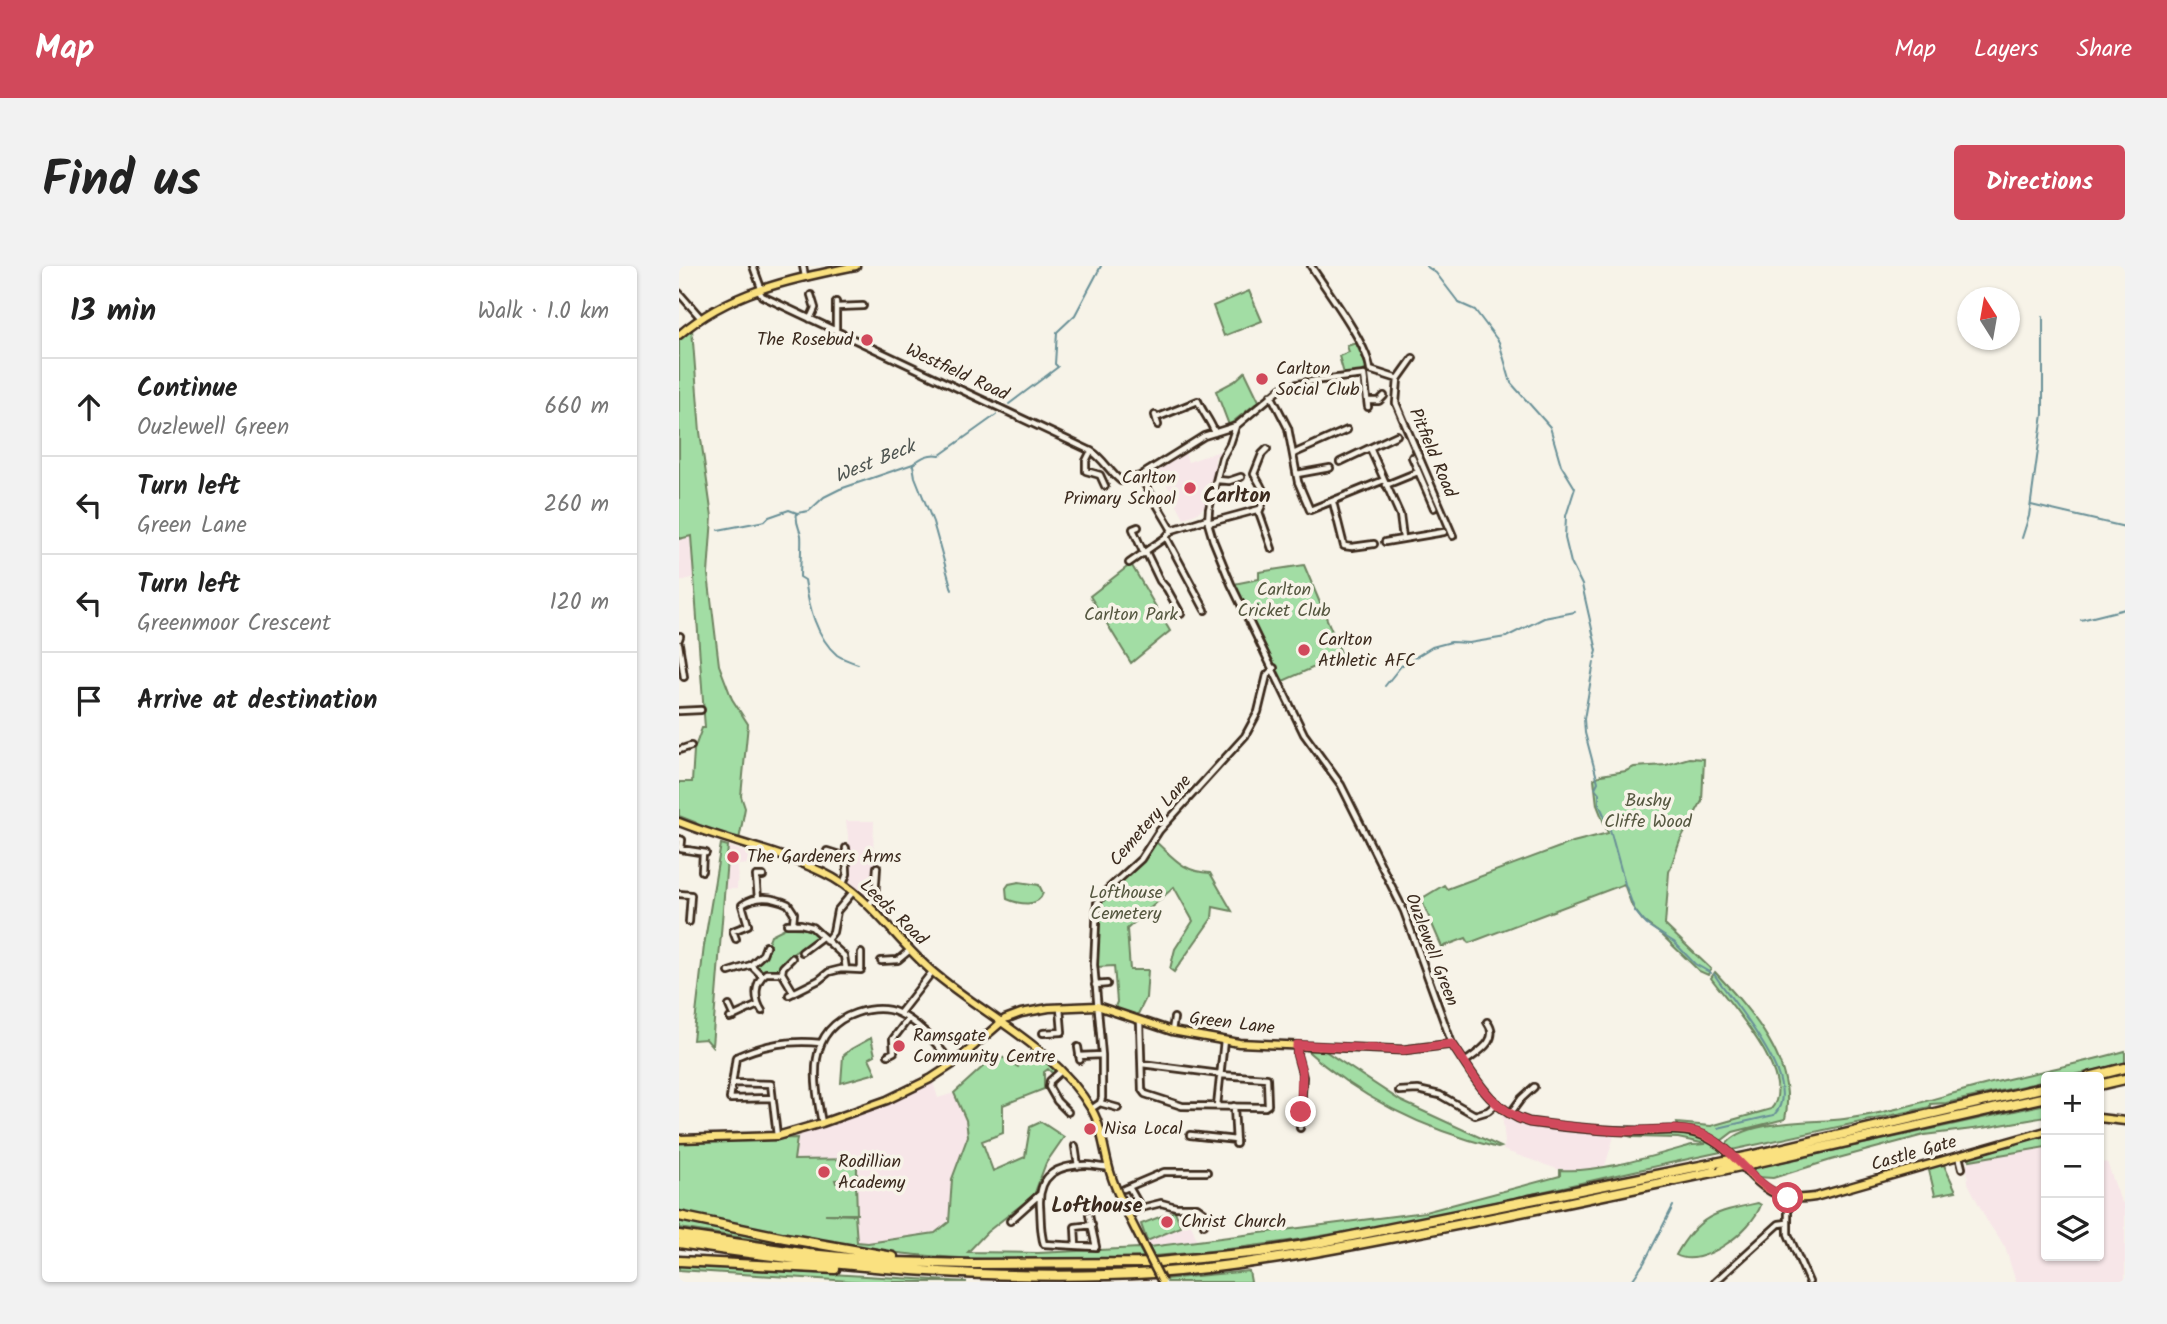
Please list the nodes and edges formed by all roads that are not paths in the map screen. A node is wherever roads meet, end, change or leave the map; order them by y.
1 (753, 266) edge
2 (803, 266) edge
3 (856, 266) edge
4 (1311, 266) edge
5 (805, 276) junction
6 (759, 289) junction
7 (679, 293) edge
8 (811, 295) dead end
9 (863, 306) dead end
10 (700, 317) junction
11 (810, 319) junction
12 (836, 332) junction
13 (679, 335) edge
14 (1413, 358) dead end
15 (1370, 370) junction
16 (1364, 375) junction
17 (1398, 379) junction
18 (1271, 395) junction
19 (1384, 396) dead end
20 (1159, 425) dead end
21 (1235, 426) junction
22 (1347, 430) dead end
23 (1215, 433) junction
24 (1397, 435) dead end
25 (1370, 448) junction
26 (1267, 449) dead end
27 (1091, 451) junction
28 (1293, 454) junction
29 (1412, 457) dead end
30 (1340, 462) dead end
31 (1331, 468) dead end
32 (1418, 472) junction
33 (1297, 474) junction
34 (1140, 476) junction
35 (1241, 477) dead end
36 (1217, 480) junction
37 (1385, 482) junction
38 (1105, 486) dead end
39 (1333, 502) junction
40 (1434, 508) dead end
41 (1260, 509) junction
42 (1207, 521) junction
43 (1138, 527) dead end
44 (1172, 530) junction
45 (1444, 532) dead end
46 (1453, 536) dead end
47 (1166, 537) junction
48 (1403, 538) junction
49 (1385, 542) dead end
50 (1374, 544) dead end
51 (1272, 549) dead end
52 (1145, 553) junction
53 (1129, 563) dead end
54 (1177, 607) junction
55 (1171, 610) dead end
56 (1196, 612) dead end
57 (1181, 614) dead end
58 (679, 640) edge
59 (1274, 668) junction
60 (684, 677) edge
61 (701, 710) dead end
62 (679, 711) edge
63 (691, 746) dead end
64 (679, 750) edge
65 (679, 822) edge
66 (679, 839) edge
67 (846, 848) dead end
68 (827, 851) dead end
69 (846, 857) junction
70 (877, 867) dead end
71 (702, 871) dead end
72 (763, 876) dead end
73 (843, 884) junction
74 (853, 892) junction
75 (679, 894) edge
76 (758, 898) junction
77 (869, 905) junction
78 (689, 922) dead end
79 (736, 939) dead end
80 (824, 939) junction
81 (766, 946) dead end
82 (911, 950) junction
83 (802, 952) dead end
84 (861, 953) dead end
85 (792, 958) dead end
86 (881, 961) dead end
87 (751, 965) junction
88 (846, 969) junction
89 (729, 972) dead end
90 (932, 972) junction
91 (782, 973) junction
92 (762, 976) junction
93 (1107, 984) dead end
94 (1095, 985) junction
95 (729, 1006) dead end
96 (1097, 1006) junction
97 (1060, 1008) junction
98 (900, 1013) junction
99 (908, 1018) junction
100 (1174, 1018) dead end
101 (1000, 1022) junction
102 (1140, 1022) junction
103 (1486, 1022) dead end
104 (1172, 1031) junction
105 (1043, 1033) dead end
106 (1224, 1041) junction
107 (821, 1043) junction
108 (1452, 1044) junction
109 (1299, 1045) junction
110 (1078, 1047) dead end
111 (888, 1055) dead end
112 (1102, 1055) junction
113 (1465, 1062) junction
114 (953, 1064) junction
115 (1142, 1064) junction
116 (2125, 1069) edge
117 (1061, 1071) junction
118 (2104, 1074) edge
119 (1220, 1075) junction
120 (2125, 1079) edge
121 (732, 1083) junction
122 (2104, 1084) edge
123 (1534, 1087) dead end
124 (2041, 1088) edge
125 (1399, 1091) dead end
126 (771, 1098) junction
127 (2041, 1098) edge
128 (1100, 1103) junction
129 (1495, 1105) junction
130 (1217, 1106) junction
131 (1234, 1106) junction
132 (1118, 1108) dead end
133 (1091, 1109) junction
134 (1068, 1112) dead end
135 (1510, 1115) junction
136 (2104, 1119) edge
137 (2125, 1121) edge
138 (822, 1124) junction
139 (1300, 1128) dead end
140 (2041, 1132) edge
141 (1192, 1134) dead end
142 (777, 1136) junction
143 (679, 1139) edge
144 (1075, 1146) dead end
145 (1959, 1156) junction
146 (1752, 1159) junction
147 (1078, 1166) junction
148 (1108, 1167) junction
149 (1719, 1167) junction
150 (1962, 1168) dead end
151 (1203, 1173) dead end
152 (1039, 1195) junction
153 (1788, 1198) junction
154 (1141, 1208) junction
155 (1128, 1214) junction
156 (1089, 1215) dead end
157 (679, 1216) edge
158 (1010, 1221) dead end
159 (1787, 1223) junction
160 (1092, 1225) junction
161 (1203, 1225) dead end
162 (679, 1235) edge
163 (679, 1243) edge
164 (1076, 1246) junction
165 (681, 1261) edge
166 (909, 1262) junction
167 (869, 1269) junction
168 (1162, 1282) edge
169 (1715, 1282) edge
170 (1809, 1282) edge

1 - 6 street
2 - 5 street
3 - 5 main road
4 - 15 street
5 - 6 main road
6 - 10 main road
6 - 11 street, Westfield Road
7 - 10 street
8 - 11 street
9 - 12 street
10 - 13 main road
11 - 12 street, Westfield Road
12 - 27 street, Westfield Road
14 - 17 street
15 - 16 street
15 - 17 street
16 - 18 street
16 - 19 street
17 - 46 street, Pitfield Road
18 - 21 street
18 - 28 street
20 - 23 street
21 - 23 street
21 - 36 street
22 - 28 street
23 - 34 street
24 - 25 street
25 - 30 street
25 - 37 street
26 - 41 street
27 - 34 street, Westfield Road
27 - 38 street
28 - 33 street
29 - 32 street
31 - 33 street
32 - 37 street
32 - 40 street
33 - 39 street
34 - 44 street
35 - 36 street
36 - 42 street
37 - 39 street
37 - 48 street
39 - 50 street
41 - 42 street
41 - 51 street
42 - 44 street
42 - 59 street, Ouzlewell Green
43 - 52 street
44 - 47 street
45 - 48 street
47 - 52 street
47 - 56 street
48 - 49 street
52 - 53 street
52 - 54 street
54 - 55 street
54 - 57 street
58 - 60 street
59 - 94 street, Cemetery Lane
59 - 108 street, Ouzlewell Green
61 - 62 street
63 - 64 street
65 - 73 main road, Leeds Road
66 - 71 street
67 - 69 street
68 - 69 street
69 - 73 street
70 - 77 street
72 - 76 street
73 - 74 main road, Leeds Road
74 - 77 main road, Leeds Road
74 - 80 street
75 - 78 street
76 - 79 street
76 - 80 street
77 - 82 main road, Leeds Road
80 - 83 street
80 - 88 street
81 - 87 street
82 - 86 street
82 - 90 main road, Leeds Road
84 - 88 street
85 - 91 street
87 - 89 street
87 - 92 street
88 - 91 street
90 - 98 street
90 - 101 main road, Leeds Road
91 - 92 street
92 - 95 street
93 - 94 street
94 - 96 street, Cemetery Lane
96 - 97 main road
96 - 102 main road, Green Lane
96 - 112 street, Cemetery Lane
97 - 101 main road
97 - 105 street
98 - 99 street
98 - 107 street
99 - 111 street
99 - 114 street
100 - 104 street
101 - 114 main road
101 - 117 main road, Leeds Road
102 - 104 main road, Green Lane
102 - 115 street
103 - 113 street
104 - 106 main road, Green Lane
106 - 109 main road, Green Lane
106 - 119 street
107 - 121 street
107 - 138 street
108 - 109 main road, Green Lane
108 - 113 main road, Ouzlewell Green
109 - 139 street
110 - 112 street
112 - 128 street, Cemetery Lane
113 - 129 main road, Ouzlewell Green
114 - 138 main road
115 - 119 street
115 - 130 street
116 - 118 highway
117 - 133 main road, Leeds Road
117 - 134 street
119 - 130 street
119 - 131 street
120 - 122 highway
121 - 126 street
121 - 126 street
123 - 135 street
124 - 146 highway
125 - 129 street
126 - 142 street
127 - 146 highway
128 - 132 street
128 - 133 street
129 - 135 main road, Ouzlewell Green
130 - 131 street
131 - 141 street
133 - 148 main road, Leeds Road
135 - 153 main road, Ouzlewell Green
136 - 137 main road
138 - 142 main road
140 - 145 main road, Castle Gate
142 - 143 main road
144 - 147 street
145 - 150 street
145 - 153 main road, Castle Gate
146 - 149 highway, bridge
147 - 148 street
147 - 152 street
148 - 155 main road, Leeds Road
149 - 166 highway
149 - 167 highway
151 - 154 street
152 - 158 street
152 - 164 street
153 - 159 street
154 - 155 street
154 - 161 street
155 - 168 main road, Leeds Road, bridge
156 - 160 street
157 - 166 highway
159 - 169 street
159 - 170 street
160 - 164 street
160 - 164 street
162 - 166 highway
163 - 167 highway
165 - 167 highway

